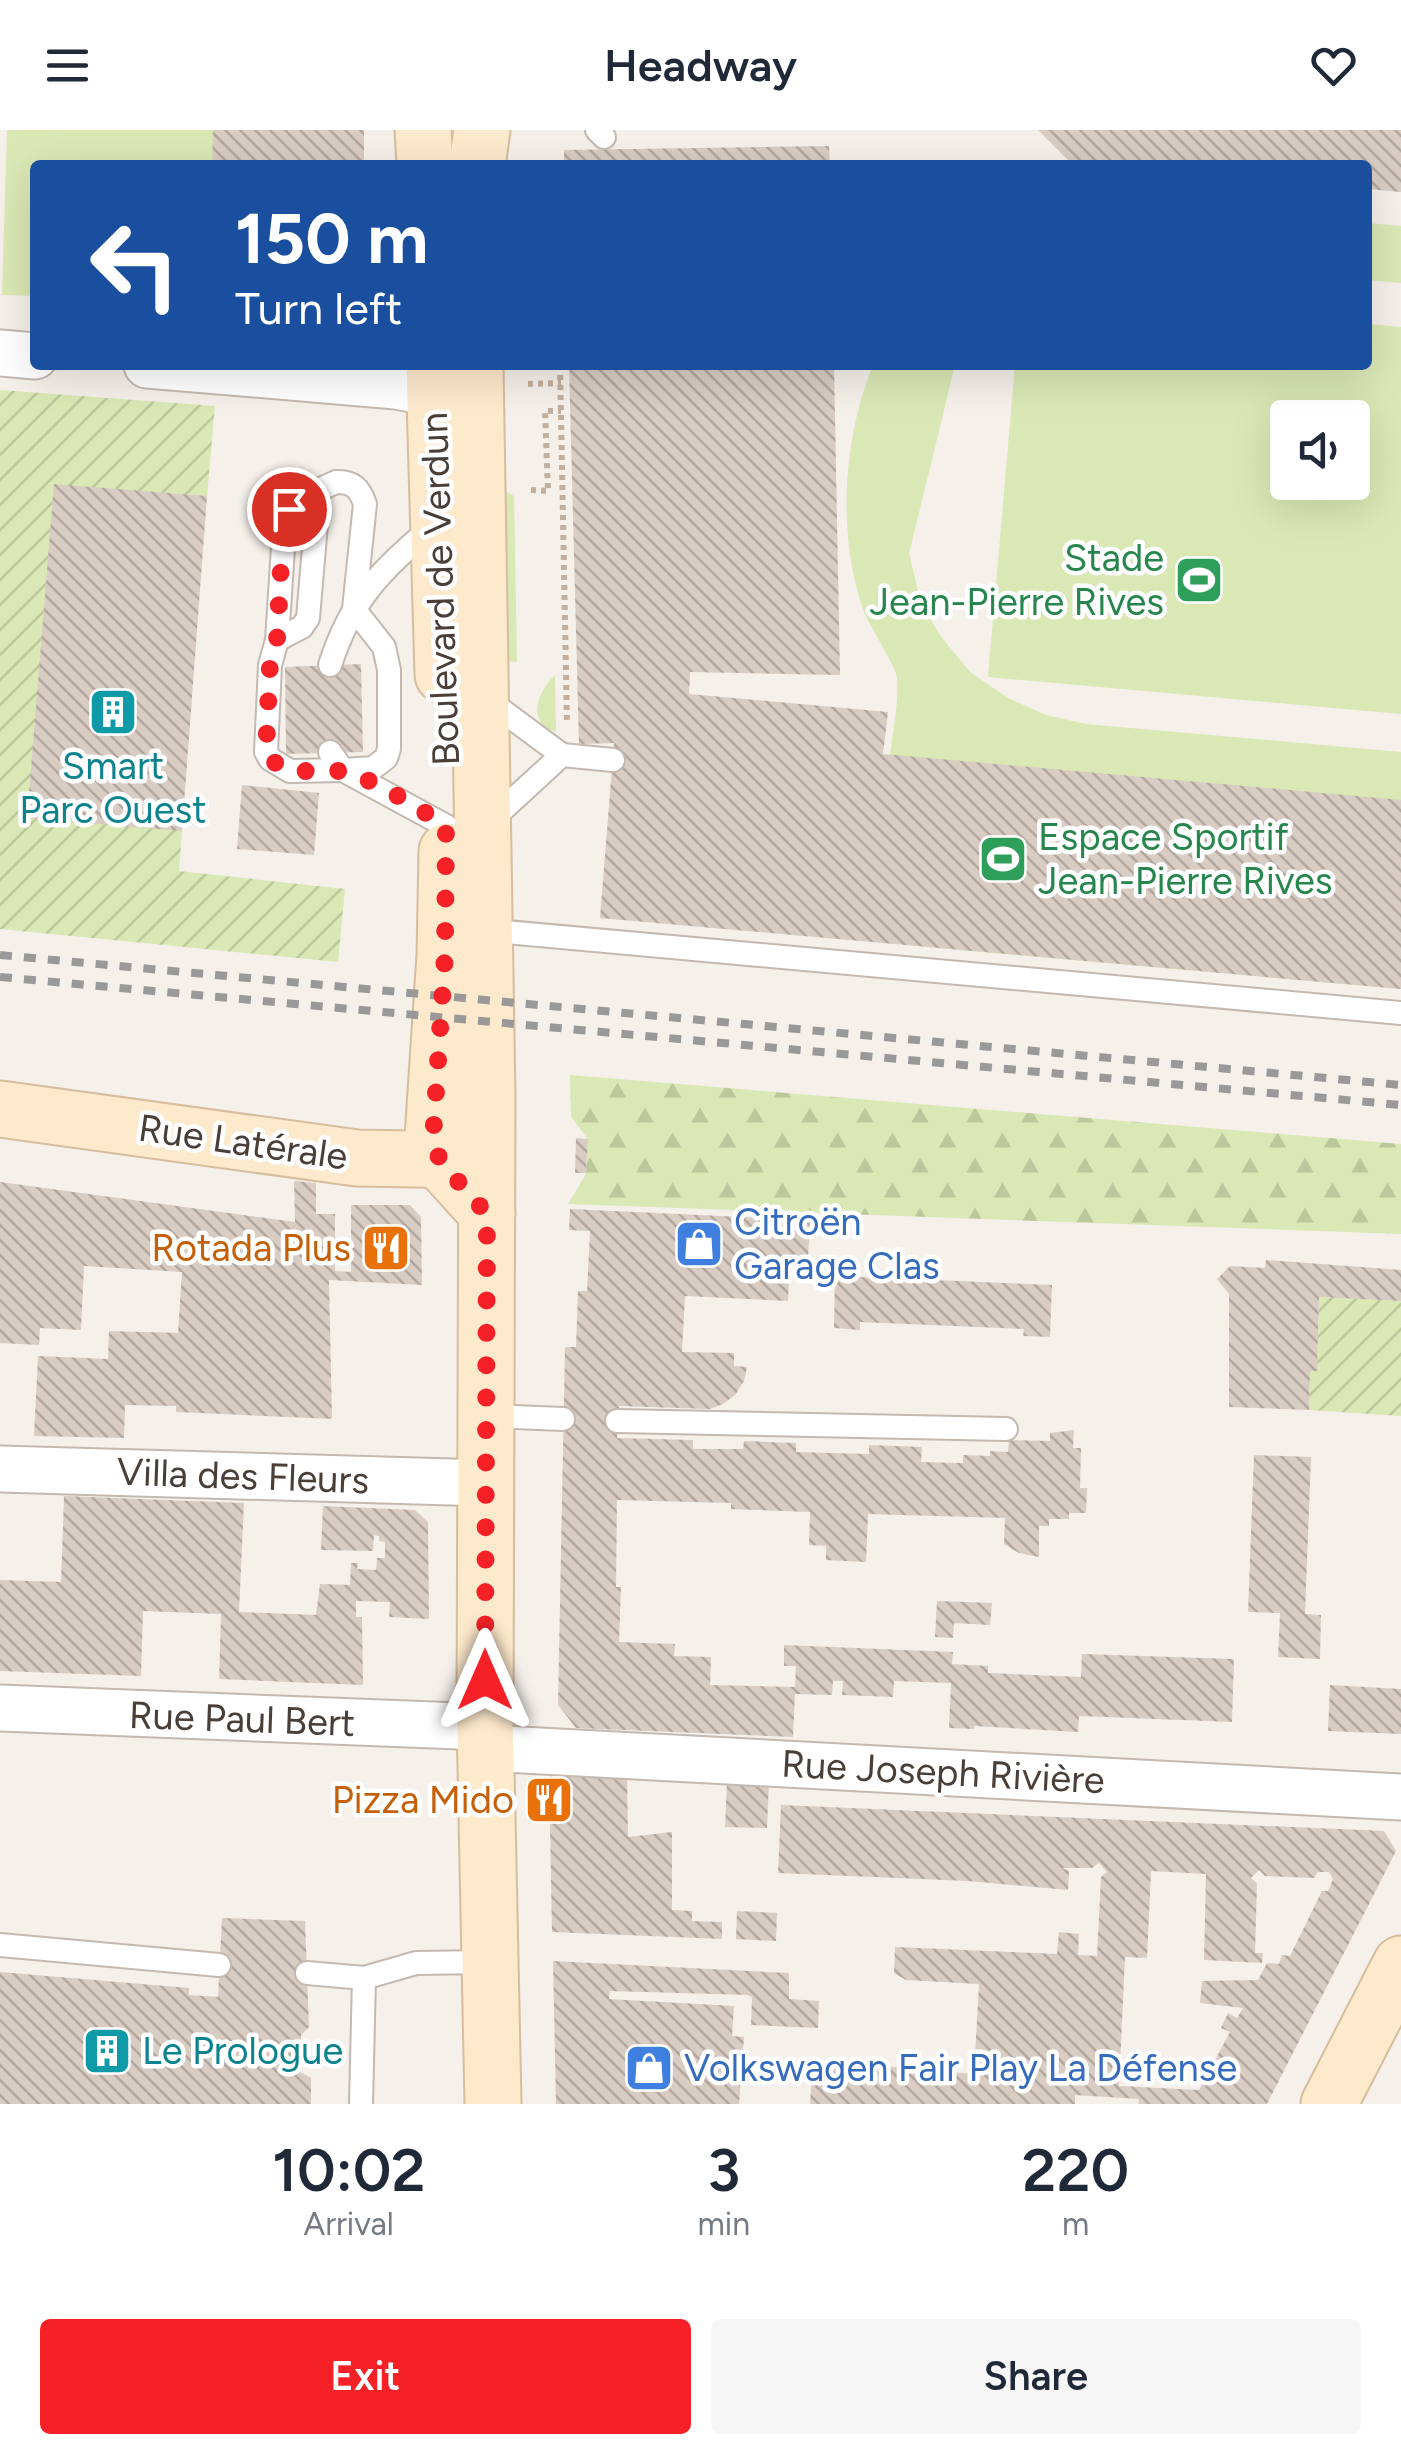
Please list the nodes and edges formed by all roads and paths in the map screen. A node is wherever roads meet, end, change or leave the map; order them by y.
1 (423, 130) edge
2 (482, 130) edge
3 (426, 160) edge
4 (478, 160) edge
5 (0, 353) edge
6 (30, 356) edge
7 (206, 370) edge
8 (560, 370) edge
9 (561, 383) junction
10 (454, 384) edge
11 (528, 384) dead end
12 (562, 411) junction
13 (319, 490) junction
14 (532, 490) dead end
15 (440, 520) junction
16 (354, 609) junction
17 (277, 640) junction
18 (330, 665) dead end
19 (482, 696) junction
20 (562, 755) junction
21 (613, 760) dead end
22 (337, 761) junction
23 (465, 826) junction
24 (484, 930) junction
25 (1401, 1013) edge
26 (0, 1109) edge
27 (464, 1160) junction
28 (486, 1416) junction
29 (563, 1420) dead end
30 (618, 1421) dead end
31 (1006, 1429) dead end
32 (0, 1469) edge
33 (486, 1483) junction
34 (0, 1708) edge
35 (486, 1738) junction
36 (1401, 1797) edge
37 (0, 1945) edge
38 (490, 1962) junction
39 (1401, 1964) edge
40 (219, 1965) dead end
41 (307, 1973) dead end
42 (364, 1978) junction
43 (361, 2104) edge
44 (493, 2104) edge
45 (1329, 2104) edge

1 - 3 main road
2 - 4 main road
5 - 6 street
7 - 10 street
8 - 9 path
9 - 11 path
9 - 12 path
10 - 15 main road, Boulevard de Verdun
10 - 19 main road, Boulevard de Verdun
12 - 14 path
12 - 20 path
13 - 16 lane
13 - 17 lane
13 - 17 lane
15 - 16 lane
15 - 23 main road, Boulevard de Verdun
16 - 18 lane
16 - 22 lane
17 - 22 lane
19 - 20 lane
19 - 23 main road, Boulevard de Verdun
20 - 21 lane
20 - 23 lane
22 - 23 lane
23 - 24 main road, Boulevard de Verdun
23 - 27 main road, Boulevard de Verdun
24 - 25 lane
24 - 27 main road, Boulevard de Verdun
26 - 27 main road, Rue Latérale
27 - 28 main road
28 - 29 lane
28 - 33 main road
30 - 31 lane
32 - 33 street, Villa des Fleurs
33 - 35 main road
34 - 35 street, Rue Paul Bert
35 - 36 street, Rue Joseph Rivière
35 - 38 main road
37 - 40 lane
38 - 42 lane
38 - 44 main road
39 - 45 main road
41 - 42 lane
42 - 43 lane

